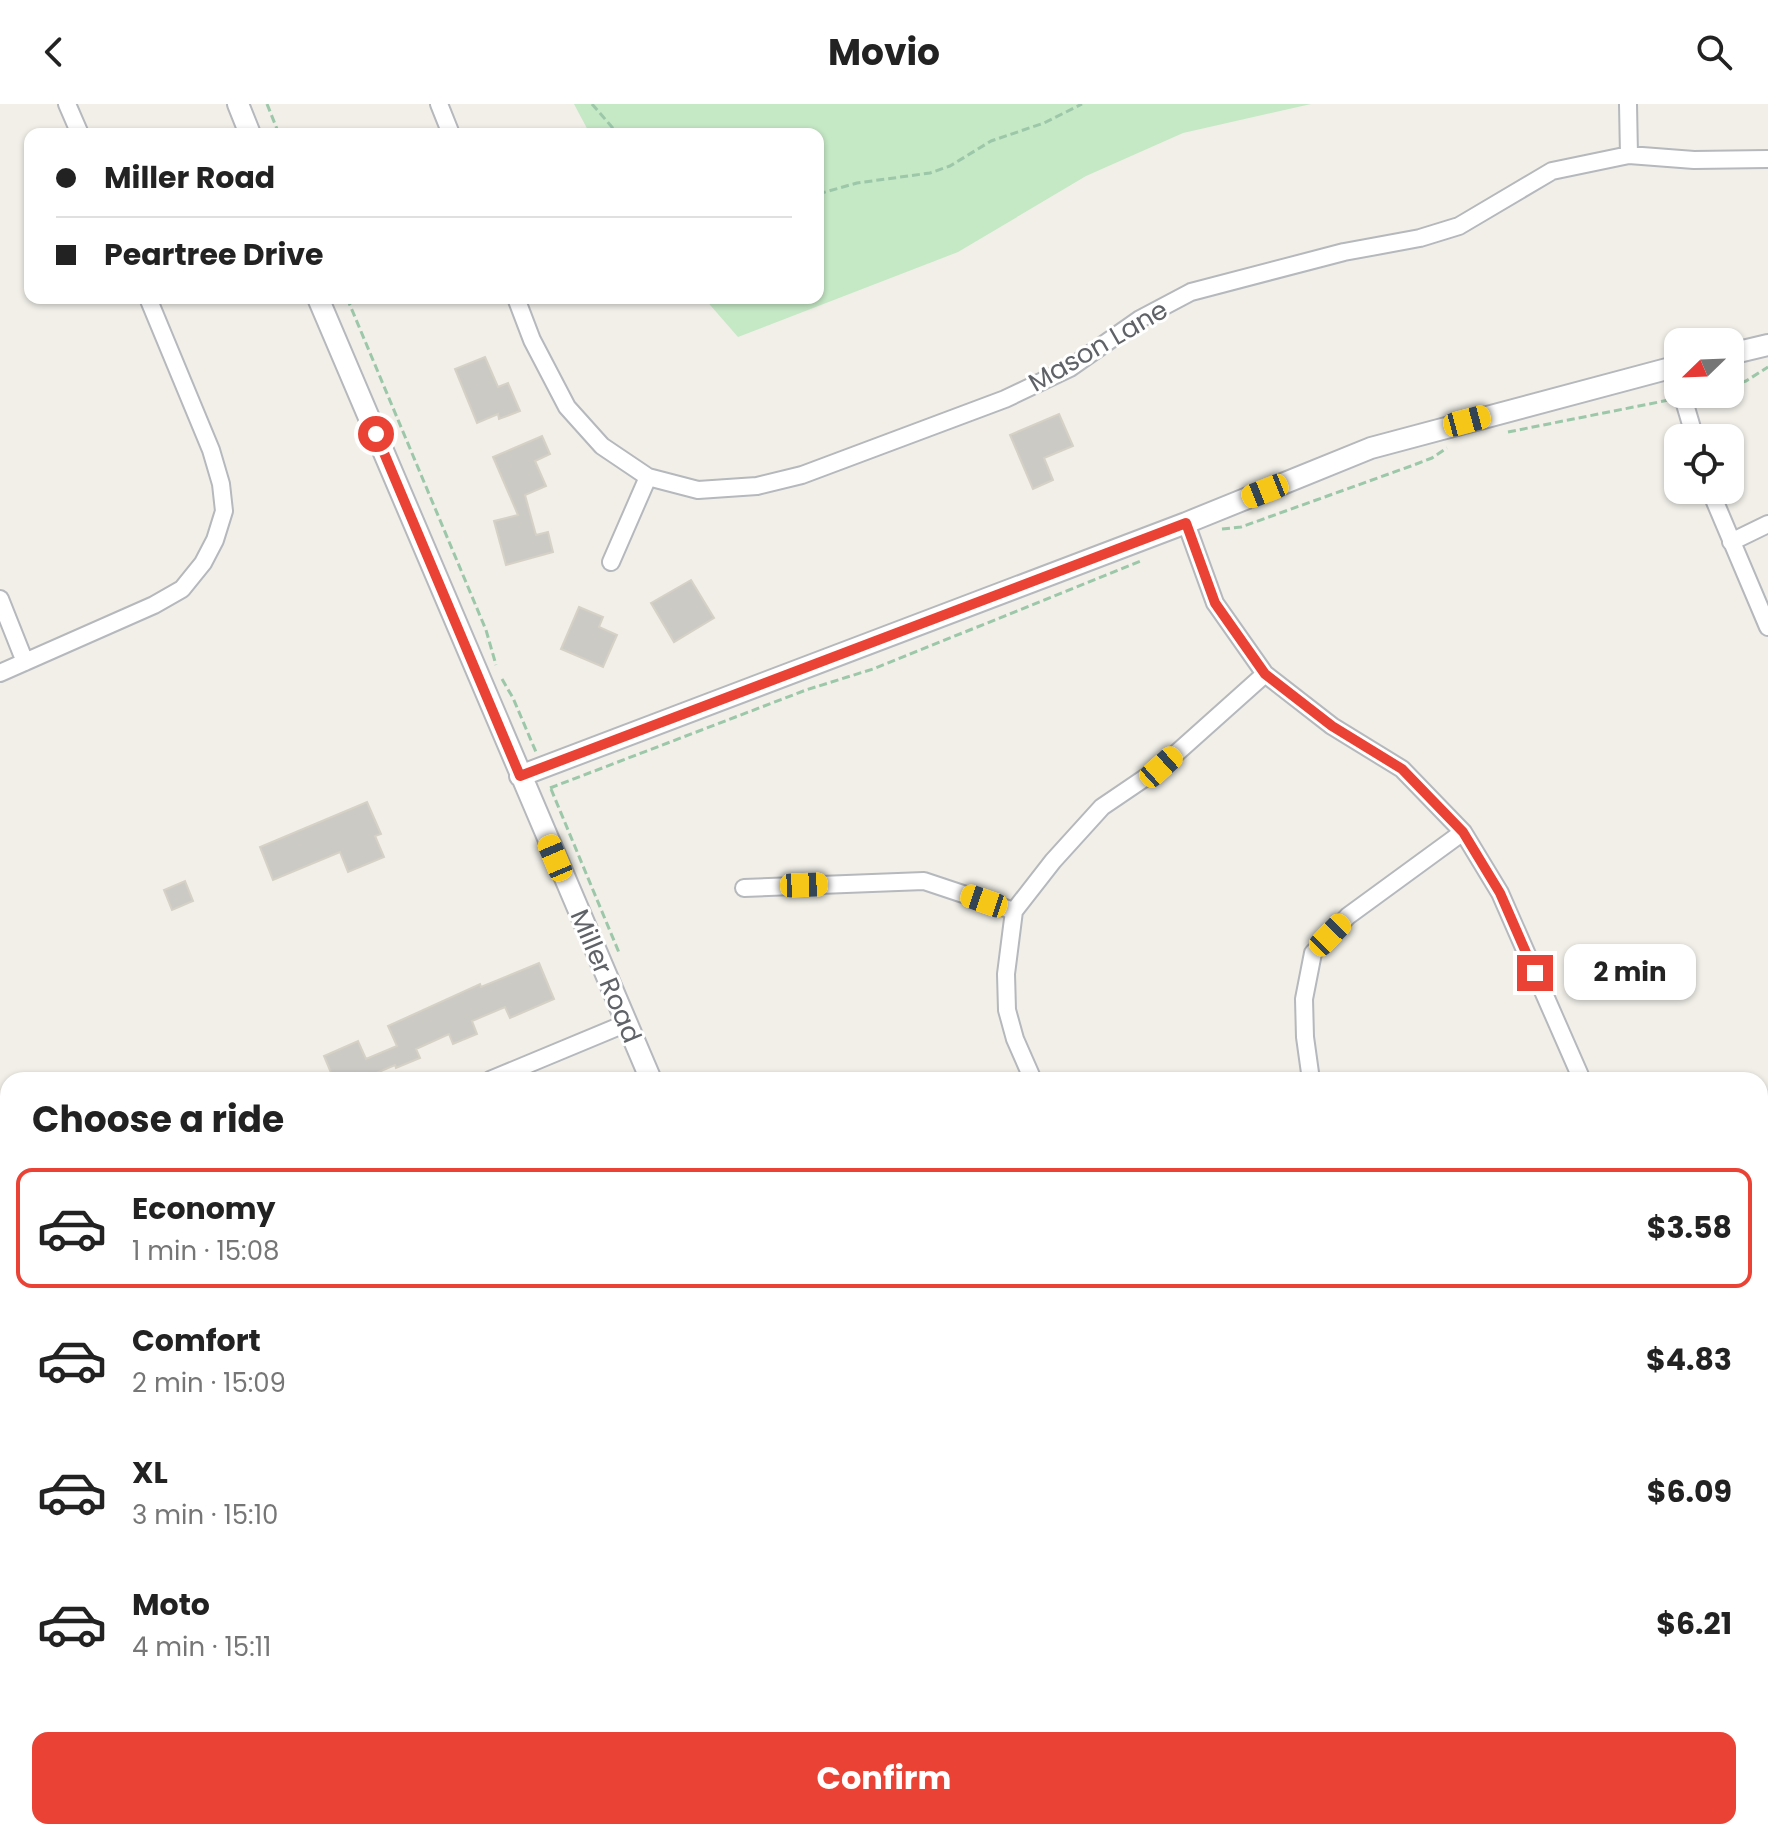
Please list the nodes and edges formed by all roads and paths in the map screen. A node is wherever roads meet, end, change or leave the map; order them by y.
1 (67, 104) edge
2 (238, 104) edge
3 (267, 104) edge
4 (439, 104) edge
5 (592, 104) edge
6 (1082, 104) edge
7 (1628, 104) edge
8 (77, 128) edge
9 (248, 128) edge
10 (277, 128) edge
11 (449, 128) edge
12 (613, 128) edge
13 (1629, 155) junction
14 (1768, 159) edge
15 (824, 192) edge
16 (150, 304) edge
17 (321, 304) edge
18 (350, 304) edge
19 (518, 304) edge
20 (1768, 345) edge
21 (1744, 351) edge
22 (1768, 367) edge
23 (1744, 382) edge
24 (1664, 384) edge
25 (1664, 385) edge
26 (1497, 434) dead end
27 (1454, 443) dead end
28 (648, 477) junction
29 (1716, 504) edge
30 (1768, 524) edge
31 (1188, 530) junction
32 (1731, 542) junction
33 (1146, 559) dead end
34 (611, 562) dead end
35 (0, 599) edge
36 (1768, 627) edge
37 (25, 662) junction
38 (497, 668) dead end
39 (0, 673) edge
40 (1265, 674) junction
41 (501, 677) dead end
42 (542, 768) junction
43 (520, 776) junction
44 (550, 788) junction
45 (1463, 832) junction
46 (744, 888) dead end
47 (1014, 911) junction
48 (623, 963) dead end
49 (627, 1023) junction
50 (509, 1072) edge
51 (648, 1072) edge
52 (1025, 1072) edge
53 (1310, 1072) edge
54 (1578, 1072) edge

1 - 8 street
2 - 9 street
3 - 10 path
4 - 11 street
5 - 12 path
6 - 15 path
7 - 13 street
13 - 14 street, Mason Lane
13 - 28 street, Mason Lane
16 - 37 street
17 - 43 street, Miller Road
18 - 38 path
19 - 28 street, Mason Lane
20 - 21 street
22 - 23 path
24 - 31 street
25 - 26 path
27 - 31 path
28 - 34 street
29 - 32 street
30 - 32 street
31 - 40 street
31 - 42 street
32 - 36 street
33 - 44 path
35 - 37 street
37 - 39 street
40 - 45 street
40 - 47 street
41 - 42 path
42 - 43 street
42 - 44 path
43 - 49 street, Miller Road
44 - 48 path
45 - 53 street
45 - 54 street
46 - 47 street
47 - 52 street
49 - 50 street
49 - 51 street, Miller Road

